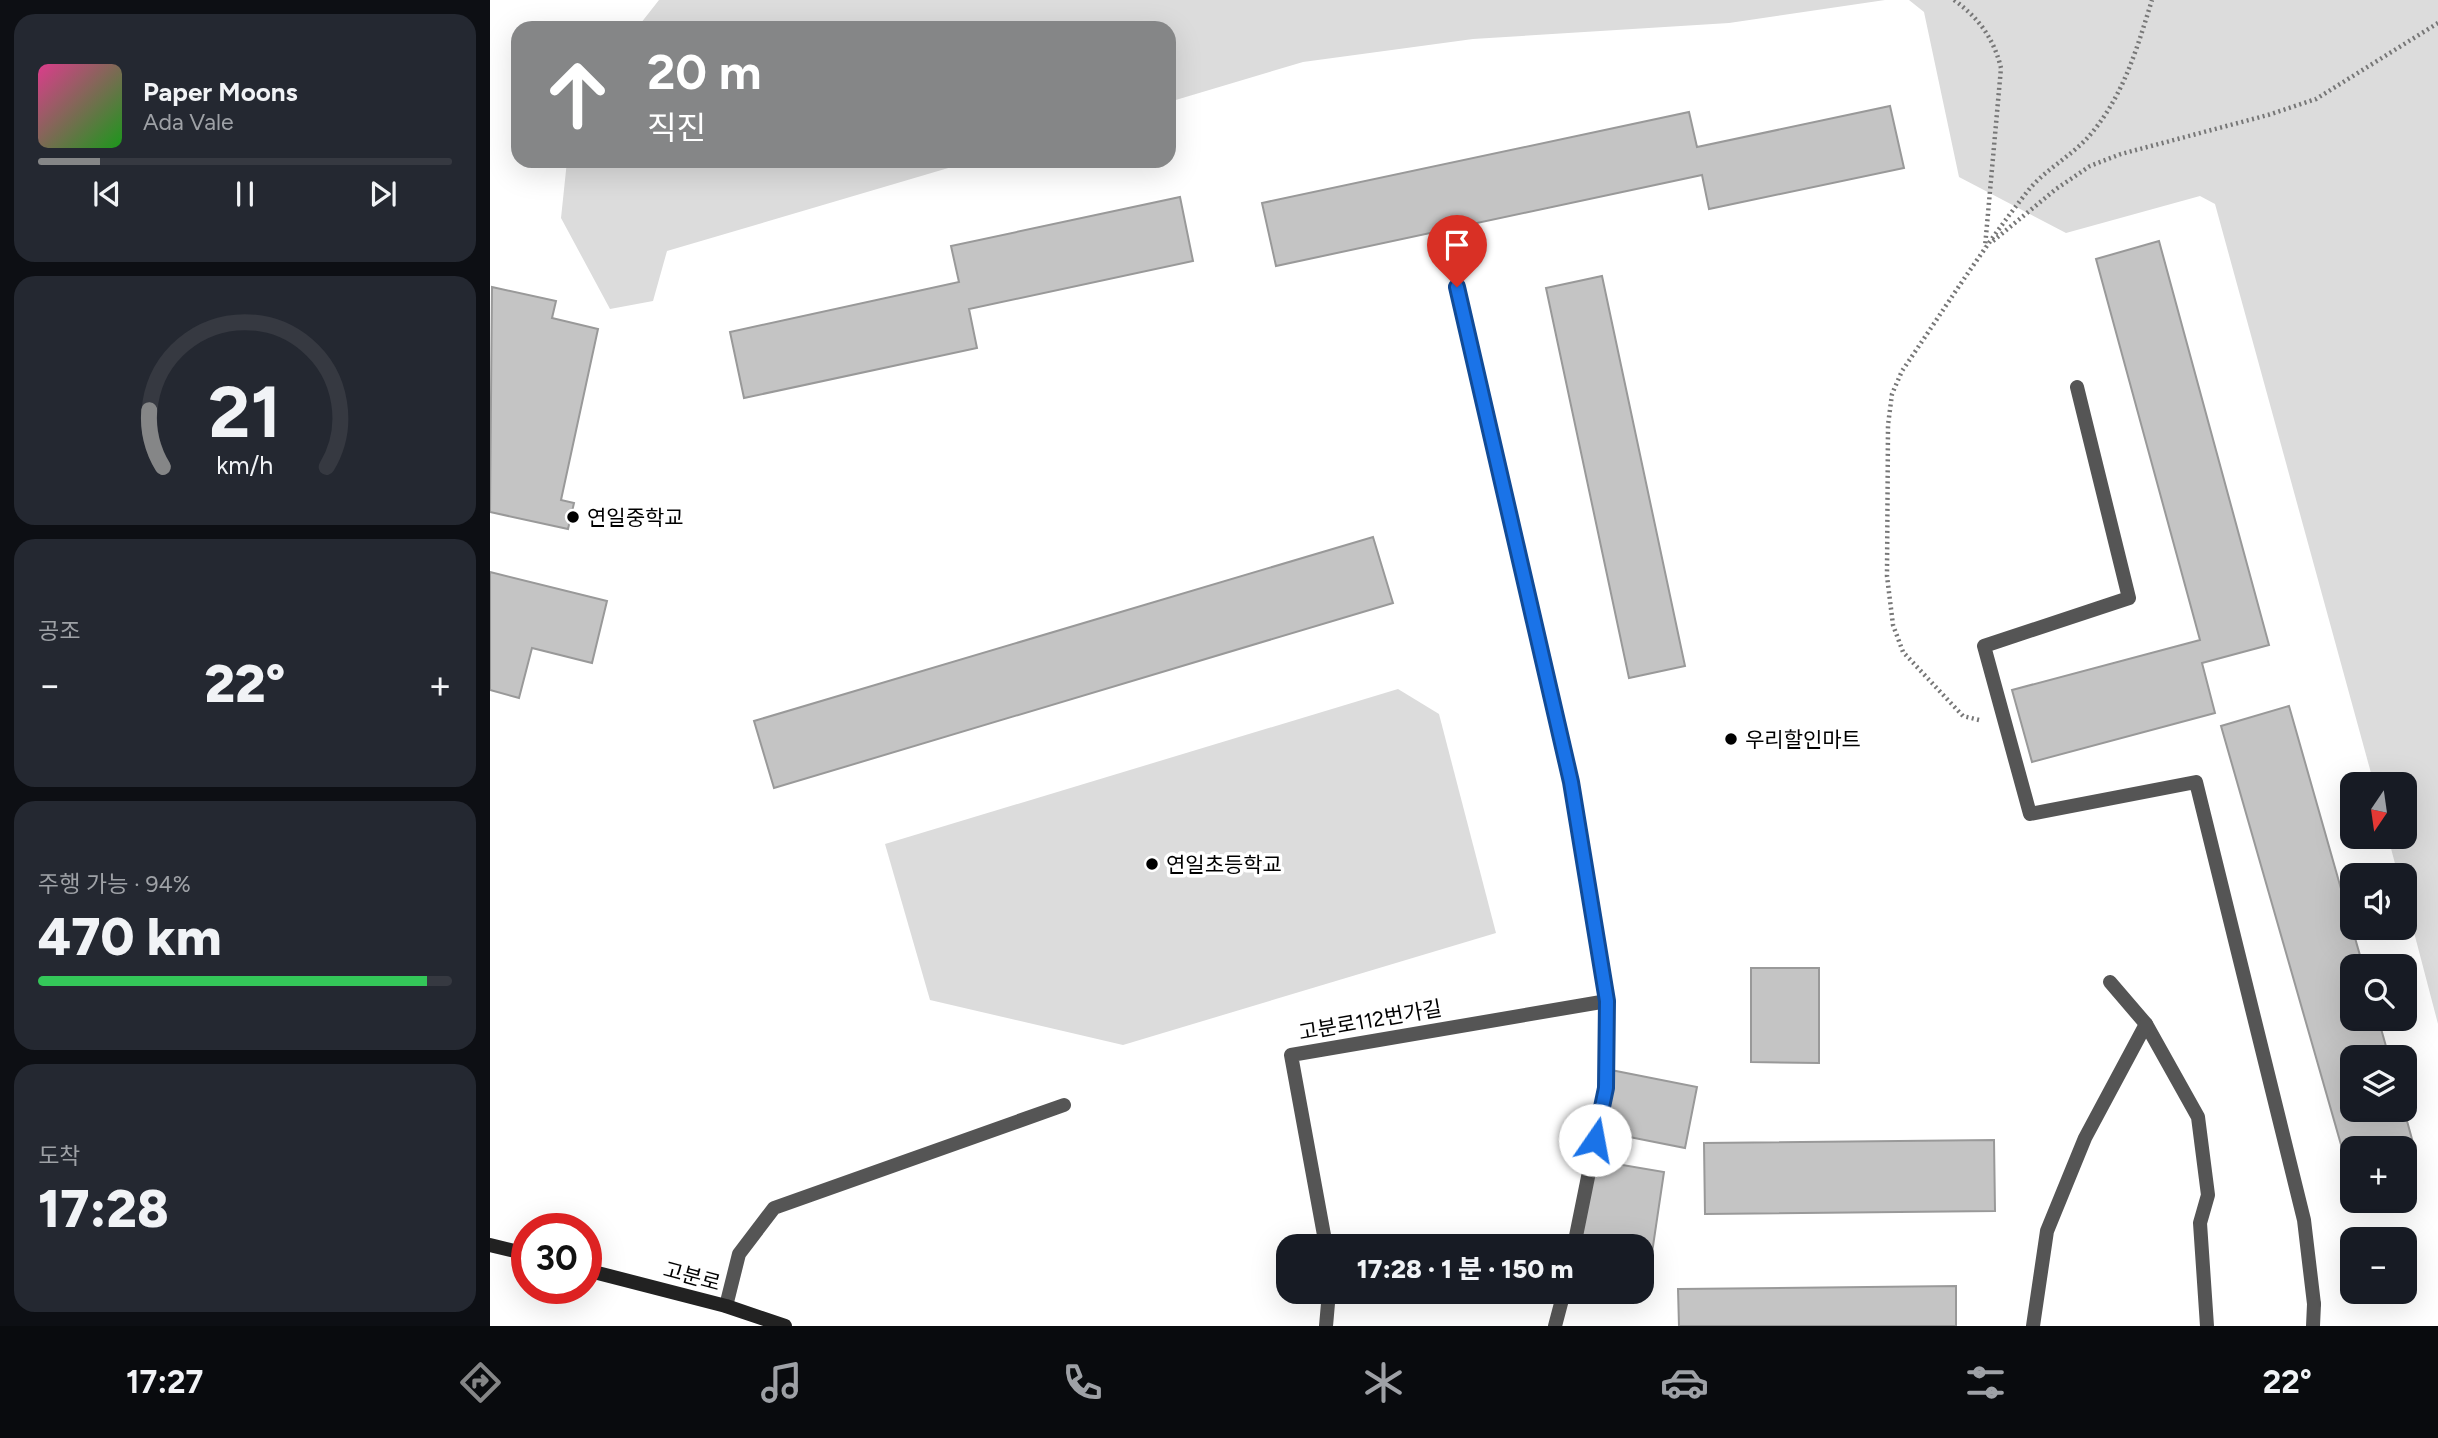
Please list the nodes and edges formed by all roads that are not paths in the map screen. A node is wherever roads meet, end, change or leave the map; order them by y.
1 (1457, 287) dead end
2 (2077, 387) dead end
3 (2110, 982) dead end
4 (1607, 1001) junction
5 (2146, 1024) junction
6 (1064, 1105) dead end
7 (1324, 1234) edge
8 (1576, 1234) edge
9 (490, 1245) edge
10 (511, 1250) edge
11 (602, 1274) edge
12 (1328, 1304) edge
13 (1561, 1304) edge
14 (726, 1306) junction
15 (785, 1326) edge
16 (1326, 1326) edge
17 (1555, 1326) edge
18 (2033, 1326) edge
19 (2207, 1326) edge
20 (2313, 1326) edge

1 - 4 street
2 - 20 street
3 - 5 street
4 - 7 street, 고분로112번가길
4 - 8 street
5 - 18 street
5 - 19 street
6 - 14 street
9 - 10 main road
11 - 14 main road, 고분로
12 - 16 street
13 - 17 street
14 - 15 main road, 고분로

